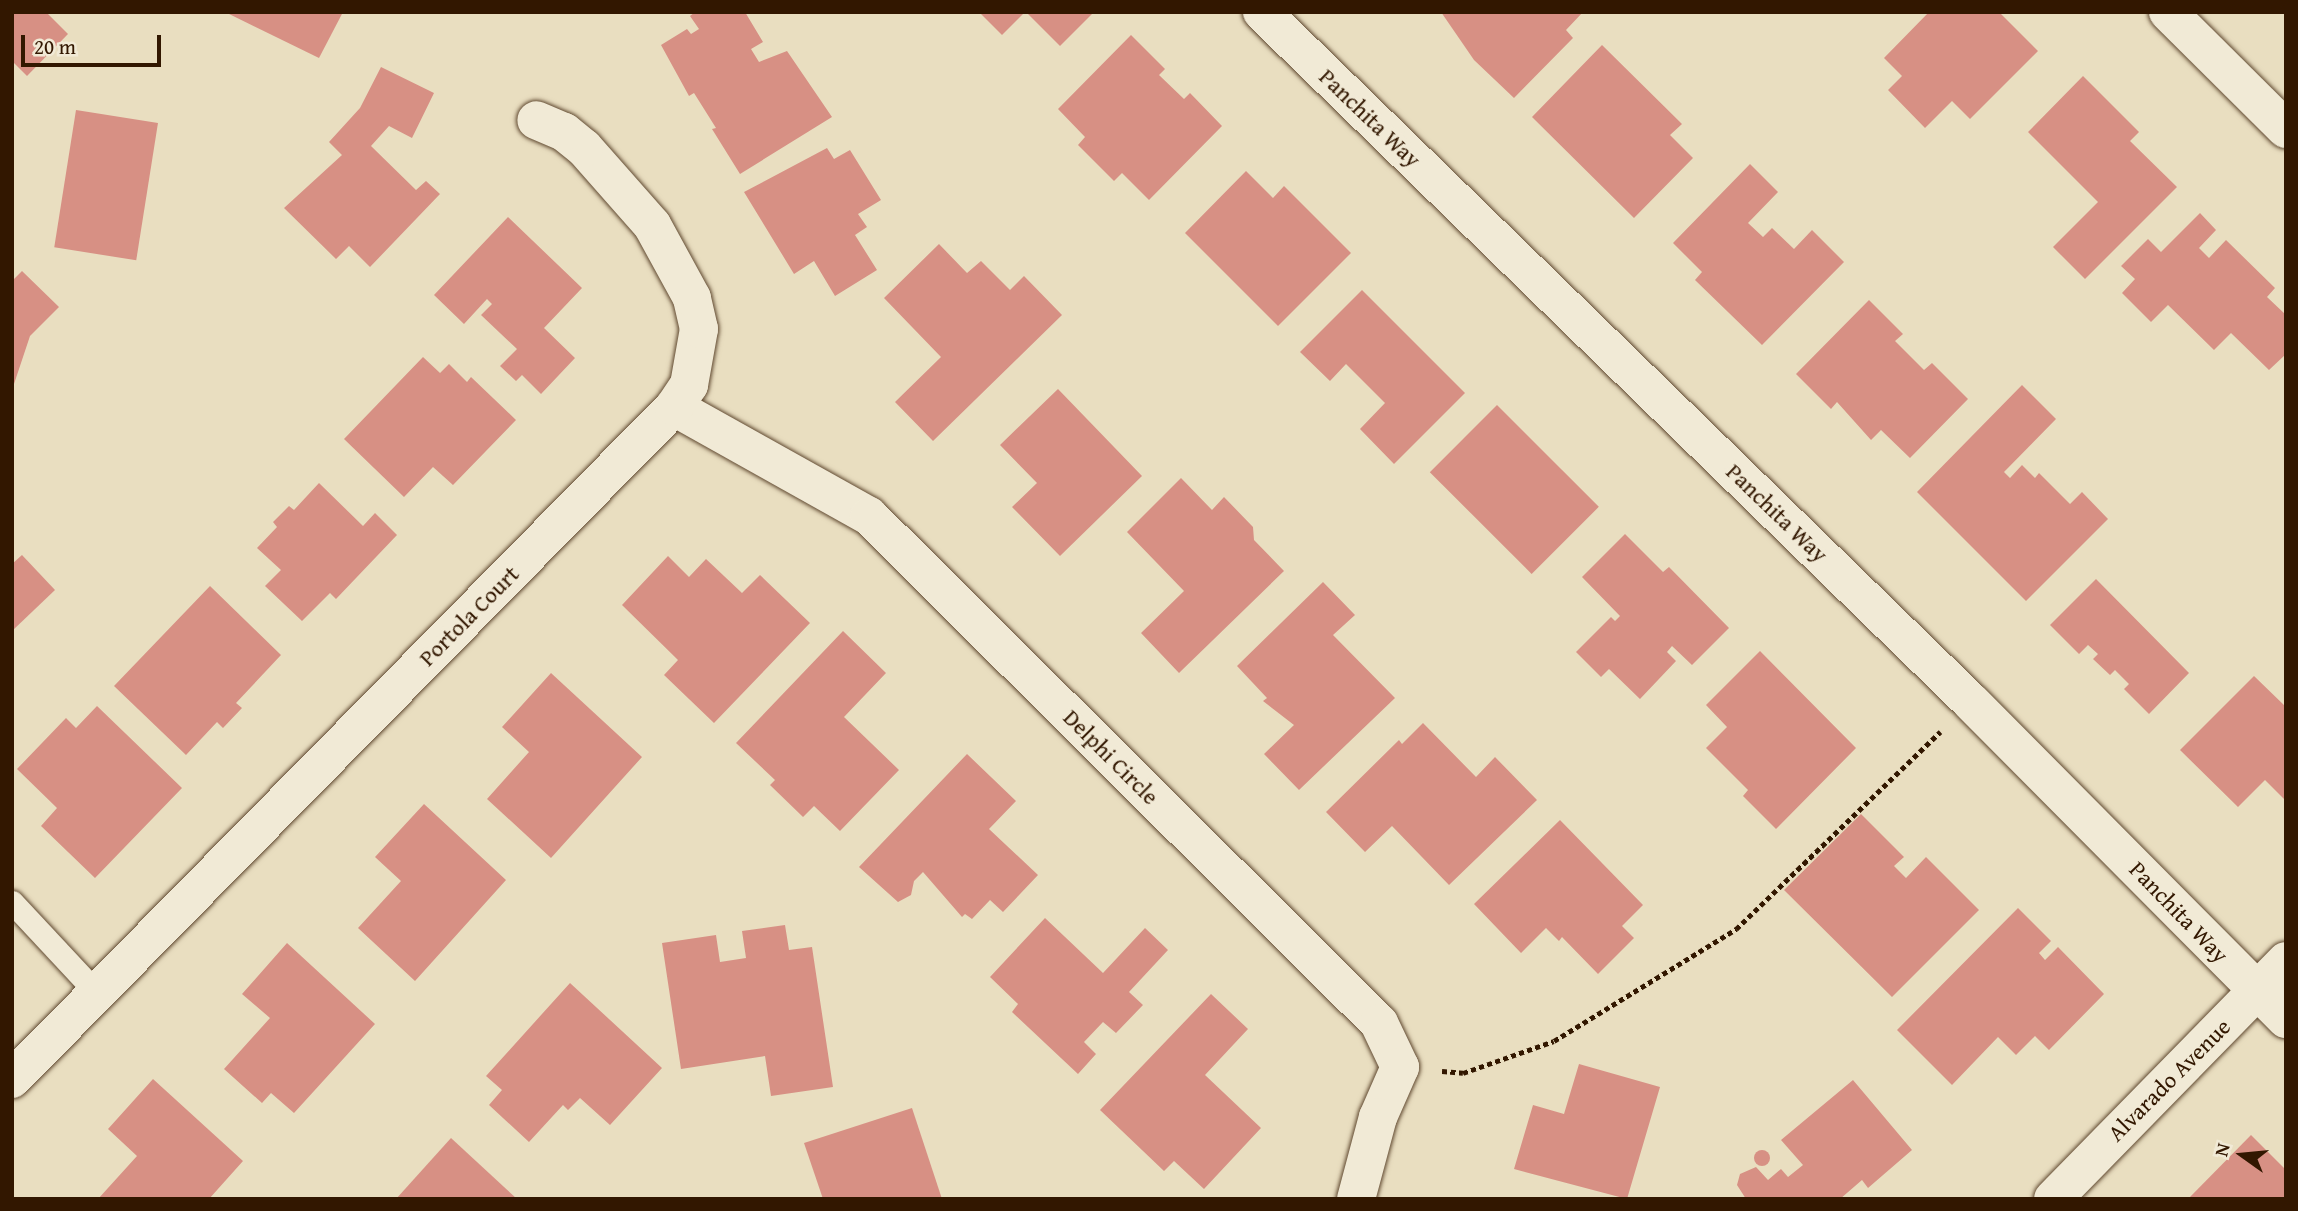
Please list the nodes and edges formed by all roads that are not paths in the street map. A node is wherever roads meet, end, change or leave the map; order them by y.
1 (1262, 12) edge
2 (2168, 12) edge
3 (536, 120) dead end
4 (2286, 129) edge
5 (674, 407) junction
6 (12, 902) edge
7 (2286, 961) edge
8 (2255, 990) junction
9 (97, 993) junction
10 (2286, 1019) edge
11 (12, 1079) edge
12 (1356, 1199) edge
13 (2053, 1199) edge

1 - 8 street, Panchita Way
2 - 4 street
3 - 5 street, Portola Court
5 - 9 street, Portola Court
5 - 12 street, Delphi Circle
6 - 9 lane
7 - 8 street, Alvarado Avenue
8 - 10 street, Panchita Way
8 - 13 street, Alvarado Avenue
9 - 11 street, Portola Court

